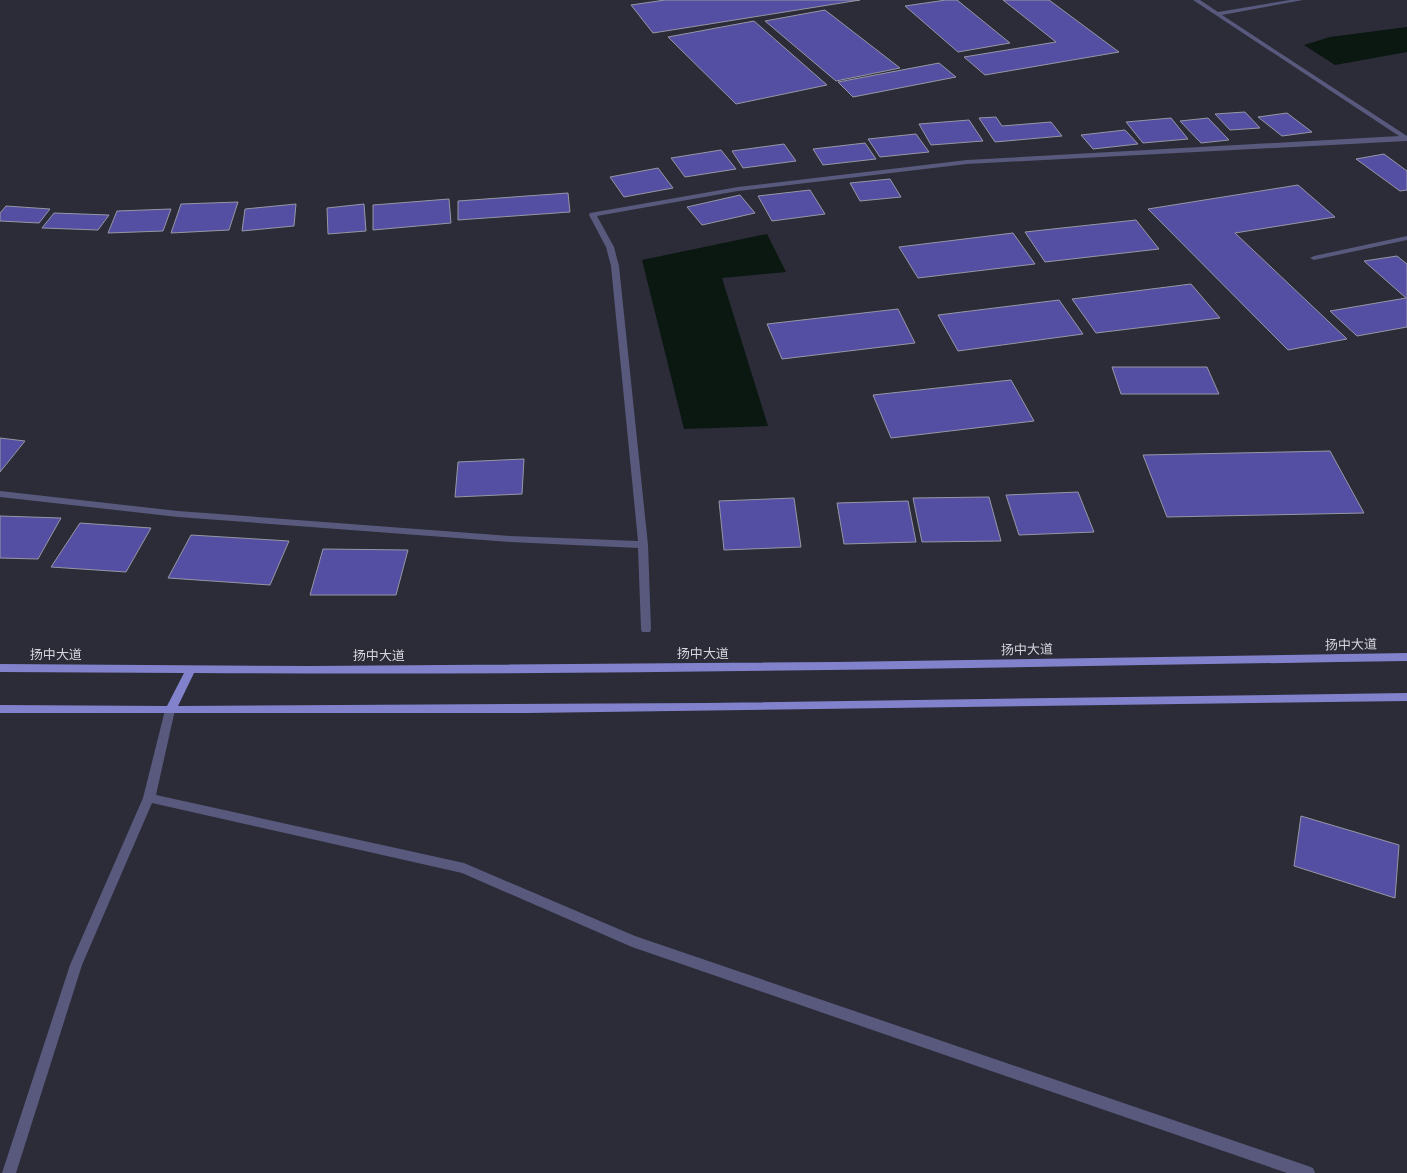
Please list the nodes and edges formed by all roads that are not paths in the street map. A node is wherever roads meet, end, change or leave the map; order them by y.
1 (1196, 0) edge
2 (1300, 0) edge
3 (1217, 14) junction
4 (1407, 139) edge
5 (1407, 238) edge
6 (1314, 258) dead end
7 (0, 494) edge
8 (643, 545) junction
9 (646, 629) dead end
10 (1407, 657) edge
11 (0, 668) edge
12 (191, 669) junction
13 (1407, 697) edge
14 (0, 709) edge
15 (170, 710) junction
16 (148, 798) junction
17 (9, 1173) edge
18 (1308, 1173) edge

1 - 3 street
2 - 3 street
3 - 4 street
4 - 8 street
5 - 6 street
7 - 8 street
8 - 9 street
10 - 12 main road, 扬中大道
11 - 12 main road, 扬中大道
12 - 15 main road
13 - 15 main road
14 - 15 main road
15 - 16 street
16 - 17 street
16 - 18 street

